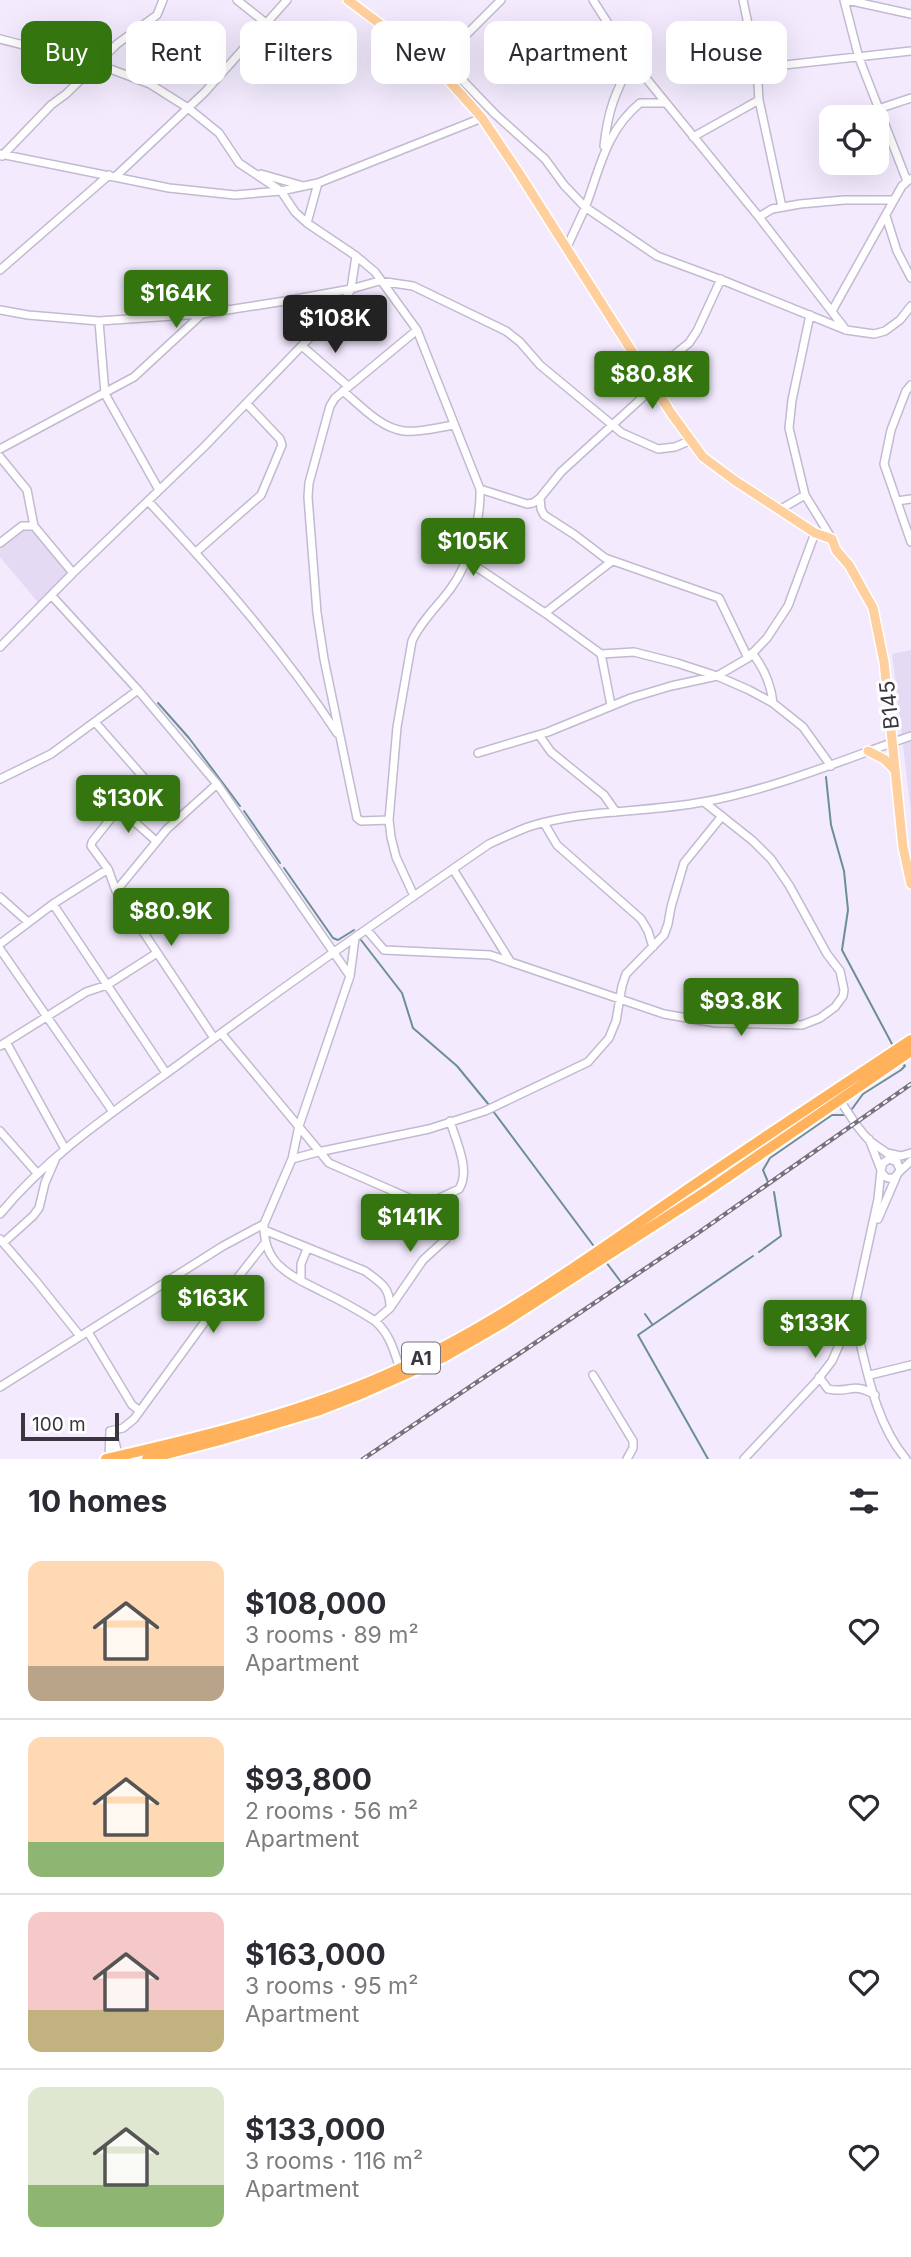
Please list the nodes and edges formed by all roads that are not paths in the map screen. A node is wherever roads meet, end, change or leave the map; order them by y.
1 (163, 0) edge
2 (237, 0) edge
3 (287, 0) edge
4 (348, 0) edge
5 (500, 0) edge
6 (593, 0) edge
7 (743, 0) edge
8 (845, 0) edge
9 (911, 14) edge
10 (263, 21) edge
11 (270, 21) edge
12 (379, 21) edge
13 (606, 21) edge
14 (747, 21) edge
15 (470, 30) edge
16 (0, 39) edge
17 (21, 44) edge
18 (112, 49) edge
19 (911, 51) edge
20 (240, 54) edge
21 (859, 58) junction
22 (787, 65) edge
23 (112, 70) edge
24 (76, 84) edge
25 (456, 84) edge
26 (463, 84) edge
27 (619, 84) edge
28 (651, 84) edge
29 (758, 84) edge
30 (911, 98) edge
31 (759, 100) junction
32 (666, 103) junction
33 (877, 105) edge
34 (889, 105) edge
35 (188, 108) junction
36 (482, 118) junction
37 (889, 134) edge
38 (692, 137) junction
39 (604, 150) junction
40 (1, 155) edge
41 (257, 173) junction
42 (112, 176) junction
43 (909, 180) edge
44 (318, 183) junction
45 (304, 186) junction
46 (281, 191) junction
47 (894, 200) junction
48 (585, 207) junction
49 (782, 207) junction
50 (886, 216) junction
51 (759, 217) junction
52 (307, 223) junction
53 (566, 247) junction
54 (356, 256) junction
55 (0, 270) edge
56 (911, 278) edge
57 (721, 279) junction
58 (379, 281) junction
59 (351, 289) junction
60 (911, 306) edge
61 (0, 310) edge
62 (832, 311) junction
63 (202, 314) junction
64 (810, 315) junction
65 (99, 321) junction
66 (417, 330) junction
67 (846, 330) junction
68 (302, 346) junction
69 (648, 376) junction
70 (911, 385) edge
71 (655, 386) junction
72 (345, 388) junction
73 (105, 394) junction
74 (247, 404) junction
75 (454, 425) junction
76 (613, 426) junction
77 (689, 441) junction
78 (0, 449) edge
79 (0, 457) edge
80 (481, 489) junction
81 (159, 490) junction
82 (805, 495) junction
83 (540, 498) junction
84 (911, 499) edge
85 (148, 501) junction
86 (897, 501) junction
87 (781, 509) junction
88 (34, 526) junction
89 (815, 533) junction
90 (832, 539) junction
91 (911, 542) edge
92 (0, 543) edge
93 (196, 552) junction
94 (466, 560) junction
95 (612, 561) junction
96 (73, 573) junction
97 (52, 596) junction
98 (545, 613) junction
99 (0, 647) edge
100 (601, 654) junction
101 (750, 656) junction
102 (717, 676) junction
103 (138, 690) junction
104 (773, 703) junction
105 (611, 705) junction
106 (95, 722) junction
107 (539, 735) junction
108 (340, 736) junction
109 (911, 736) edge
110 (893, 742) junction
111 (868, 751) junction
112 (478, 753) dead end
113 (831, 766) junction
114 (895, 770) junction
115 (143, 778) junction
116 (0, 779) edge
117 (216, 784) junction
118 (705, 802) junction
119 (120, 808) junction
120 (616, 812) junction
121 (722, 816) junction
122 (179, 818) junction
123 (389, 820) junction
124 (544, 823) junction
125 (156, 841) junction
126 (108, 869) junction
127 (453, 869) junction
128 (911, 884) edge
129 (116, 891) junction
130 (414, 896) junction
131 (0, 897) edge
132 (53, 904) junction
133 (28, 922) junction
134 (367, 930) junction
135 (355, 938) junction
136 (0, 947) edge
137 (653, 947) junction
138 (158, 953) junction
139 (333, 953) junction
140 (510, 961) junction
141 (350, 976) junction
142 (107, 985) junction
143 (621, 999) junction
144 (48, 1015) junction
145 (217, 1035) junction
146 (911, 1040) edge
147 (3, 1044) edge
148 (911, 1051) edge
149 (166, 1073) junction
150 (836, 1095) junction
151 (113, 1112) junction
152 (450, 1121) junction
153 (299, 1126) junction
154 (0, 1131) edge
155 (869, 1139) junction
156 (65, 1149) junction
157 (318, 1152) junction
158 (887, 1153) junction
159 (911, 1153) edge
160 (57, 1156) junction
161 (292, 1159) junction
162 (911, 1161) edge
163 (897, 1162) junction
164 (881, 1170) junction
165 (37, 1173) junction
166 (899, 1173) junction
167 (425, 1206) junction
168 (0, 1214) edge
169 (264, 1227) junction
170 (1, 1241) edge
171 (265, 1243) junction
172 (307, 1249) junction
173 (869, 1249) junction
174 (301, 1281) junction
175 (390, 1308) junction
176 (853, 1314) junction
177 (375, 1321) junction
178 (88, 1332) junction
179 (80, 1336) junction
180 (911, 1365) edge
181 (400, 1369) junction
182 (593, 1375) dead end
183 (870, 1375) junction
184 (819, 1377) junction
185 (0, 1387) edge
186 (875, 1395) junction
187 (140, 1412) junction
188 (112, 1458) edge
189 (746, 1458) edge
190 (147, 1459) edge
191 (627, 1459) edge
192 (906, 1459) edge

1 - 18 street
2 - 10 street
3 - 11 street
4 - 12 main road
5 - 15 street
6 - 13 street
7 - 14 street
8 - 9 street
8 - 21 street
16 - 17 street
19 - 21 street
20 - 35 street
21 - 22 street
21 - 33 street
23 - 35 street
24 - 40 street
25 - 36 main road
26 - 48 street
27 - 39 street
28 - 32 street
29 - 31 street
30 - 34 street
31 - 38 street
31 - 49 street
32 - 38 street
32 - 39 street
35 - 41 street
35 - 42 street
36 - 44 street
36 - 53 main road
37 - 43 street
38 - 51 street
39 - 48 street
40 - 42 street
41 - 45 street
41 - 46 street
42 - 46 street
42 - 55 street
43 - 47 street
44 - 45 street
44 - 52 street
45 - 46 street
46 - 52 street
47 - 49 street
47 - 50 street
48 - 53 street
48 - 57 street
49 - 51 street
50 - 56 street
50 - 62 street
51 - 62 street
52 - 54 street
53 - 69 main road
54 - 58 street
54 - 59 street
57 - 64 street
57 - 69 street
58 - 59 street
58 - 66 street
58 - 76 street
59 - 63 street
59 - 68 street
60 - 67 street
61 - 65 street
62 - 67 street
63 - 65 street
63 - 73 street
64 - 67 street
64 - 82 street
65 - 73 street
66 - 72 street
66 - 75 street
68 - 72 street
68 - 74 street
69 - 71 main road
70 - 86 street
71 - 76 street
71 - 77 main road
72 - 75 street
72 - 108 street
73 - 78 street
73 - 81 street
74 - 81 street
74 - 93 street
75 - 80 street
76 - 77 street
76 - 83 street
77 - 87 main road
79 - 88 street
80 - 83 street
80 - 94 street
81 - 85 street
82 - 87 street
82 - 90 street
83 - 95 street
84 - 86 street
85 - 93 street
85 - 96 street
86 - 91 street
87 - 89 main road
88 - 92 street
88 - 96 street
89 - 90 main road
89 - 101 street
90 - 110 main road, B145 / B145
93 - 108 street
94 - 98 street
94 - 123 street
95 - 98 street
95 - 101 street
96 - 97 street
97 - 99 street
97 - 103 street
98 - 100 street
100 - 102 street
100 - 105 street
101 - 102 street
101 - 104 street
102 - 104 street
102 - 105 street
103 - 106 street
103 - 117 street
104 - 113 street
105 - 107 street
106 - 115 street
106 - 116 street
107 - 112 street
107 - 120 street
108 - 123 street
109 - 110 street
110 - 111 street
110 - 114 main road, B145 / B145
111 - 113 street
111 - 114 main road
113 - 118 street
114 - 128 main road, B145 / B145
115 - 119 street
115 - 122 street
117 - 122 street
117 - 139 street
118 - 120 street
118 - 121 street
119 - 125 street
119 - 126 street
120 - 124 street
121 - 137 street
121 - 143 street
122 - 125 street
123 - 130 street
124 - 127 street
124 - 137 street
125 - 129 street
126 - 129 street
126 - 132 street
127 - 130 street
127 - 140 street
129 - 138 street
130 - 134 street
131 - 133 street
132 - 133 street
132 - 142 street
133 - 136 street
134 - 135 street
134 - 140 street
135 - 139 street
135 - 141 street
136 - 144 street
137 - 143 street
138 - 142 street
138 - 145 street
139 - 141 street
139 - 145 street
140 - 143 street
141 - 153 street
142 - 144 street
142 - 149 street
143 - 152 street
144 - 147 street
144 - 151 street
145 - 149 street
145 - 153 street
146 - 150 highway, A1
147 - 156 street
148 - 150 highway, A1
149 - 151 street
150 - 155 street
150 - 181 highway, A1
150 - 190 highway, A1
151 - 156 street
152 - 157 street
152 - 167 street
153 - 157 street
153 - 161 street
154 - 165 street
155 - 158 street
155 - 164 street
156 - 160 street
157 - 161 street
157 - 167 street
158 - 159 street
158 - 163 street
160 - 165 street
160 - 170 street
161 - 169 street
162 - 166 street
163 - 164 street
163 - 166 street
164 - 166 street
164 - 173 street
165 - 168 street
166 - 173 street
167 - 175 street
169 - 171 street
169 - 172 street
169 - 178 street
170 - 179 street
171 - 174 street
171 - 187 street
172 - 174 street
172 - 175 street
173 - 176 street
174 - 177 street
175 - 177 street
176 - 183 street
176 - 184 street
177 - 181 street
178 - 179 street
178 - 187 street
179 - 185 street
180 - 183 street
181 - 188 highway, A1
182 - 191 street
183 - 186 street
184 - 186 street
184 - 189 street
186 - 192 street
187 - 188 street

